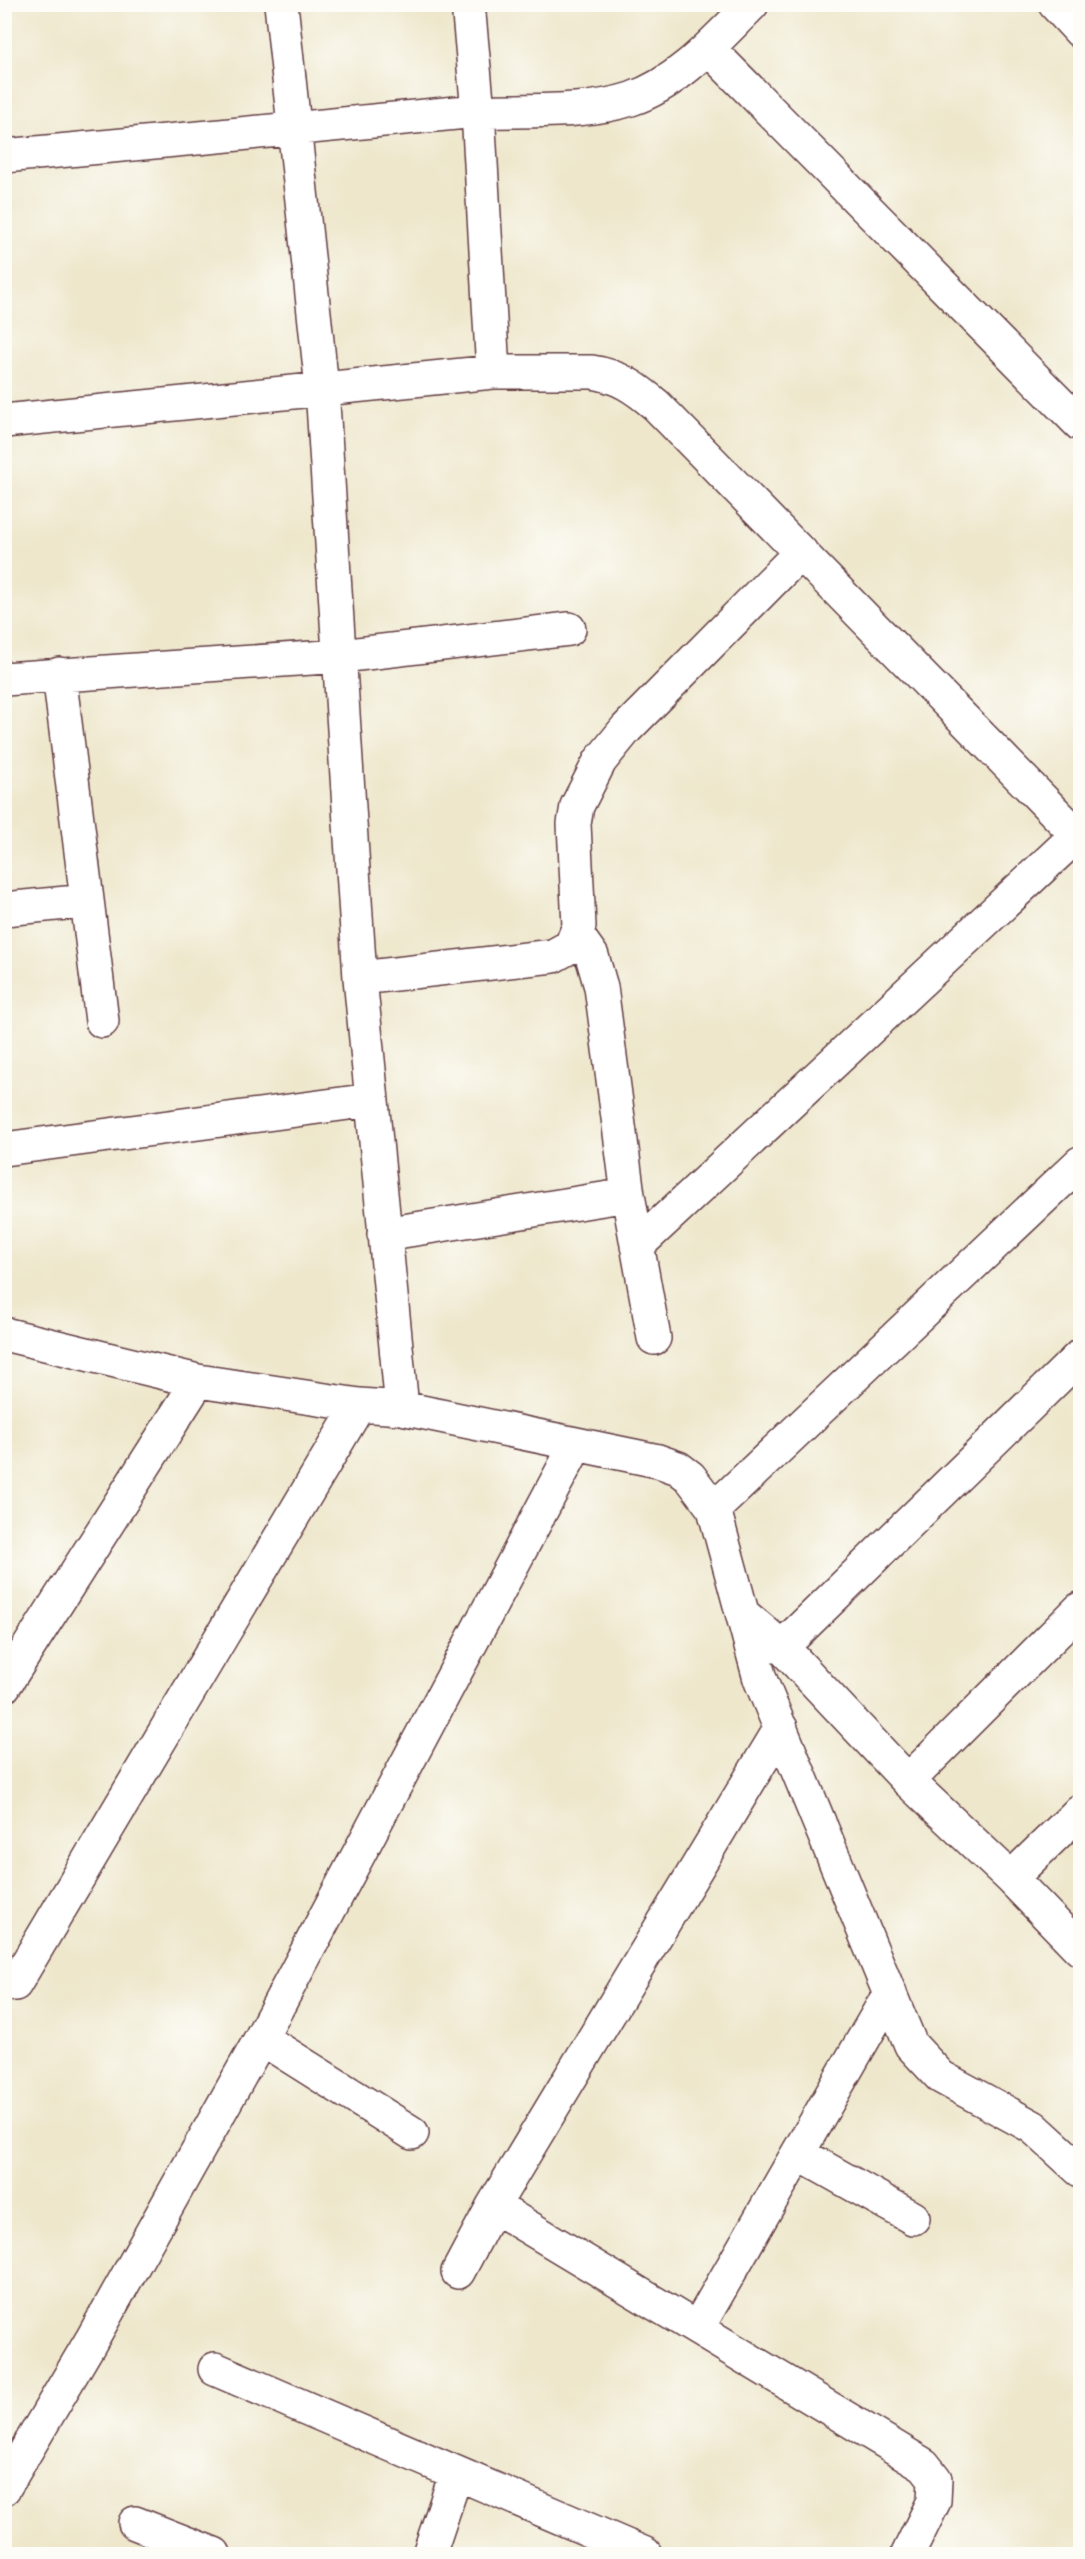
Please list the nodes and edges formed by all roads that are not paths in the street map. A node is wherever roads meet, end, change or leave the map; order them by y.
1 (281, 4) edge
2 (468, 4) edge
3 (752, 4) edge
4 (1055, 4) edge
5 (1080, 31) edge
6 (708, 48) junction
7 (478, 111) junction
8 (293, 128) junction
9 (5, 149) edge
10 (493, 372) junction
11 (322, 388) junction
12 (4, 421) edge
13 (1080, 424) edge
14 (801, 552) junction
15 (569, 629) dead end
16 (341, 656) junction
17 (58, 674) junction
18 (4, 679) edge
19 (1079, 836) edge
20 (87, 901) junction
21 (4, 909) edge
22 (577, 935) junction
23 (360, 978) junction
24 (102, 1022) dead end
25 (371, 1100) junction
26 (4, 1149) edge
27 (1080, 1162) edge
28 (628, 1195) junction
29 (384, 1234) junction
30 (637, 1246) junction
31 (4, 1334) edge
32 (654, 1338) dead end
33 (1080, 1356) edge
34 (198, 1381) junction
35 (359, 1405) junction
36 (402, 1408) junction
37 (576, 1445) junction
38 (714, 1509) junction
39 (1080, 1609) edge
40 (744, 1615) junction
41 (782, 1647) junction
42 (4, 1686) edge
43 (781, 1728) junction
44 (908, 1781) junction
45 (1080, 1811) edge
46 (1011, 1878) junction
47 (1080, 1949) edge
48 (15, 1984) dead end
49 (890, 1993) junction
50 (261, 2038) junction
51 (412, 2133) dead end
52 (799, 2154) junction
53 (1080, 2170) edge
54 (493, 2206) junction
55 (913, 2218) dead end
56 (458, 2272) dead end
57 (698, 2328) junction
58 (215, 2370) dead end
59 (456, 2474) junction
60 (4, 2488) edge
61 (135, 2523) dead end
62 (214, 2554) edge
63 (429, 2554) edge
64 (645, 2554) edge
65 (908, 2554) edge

1 - 8 street
2 - 7 street
3 - 6 street
4 - 5 street
6 - 7 street
6 - 13 street
7 - 8 street
7 - 10 street
8 - 9 street
8 - 11 street
10 - 11 street
10 - 14 street
11 - 12 street
11 - 16 street
14 - 19 street
14 - 22 street
15 - 16 street
16 - 17 street
16 - 23 street
17 - 18 street
17 - 20 street
19 - 30 street
20 - 21 street
20 - 24 street
22 - 23 street
22 - 28 street
23 - 25 street
25 - 26 street
25 - 29 street
27 - 38 street
28 - 29 street
28 - 30 street
29 - 36 street
30 - 32 street
31 - 34 street
33 - 41 street
34 - 35 street
34 - 42 street
35 - 36 street
35 - 48 street
36 - 37 street
37 - 38 street
37 - 50 street
38 - 40 street
39 - 44 street
40 - 41 street
40 - 43 street
41 - 44 street
43 - 49 street
43 - 54 street
44 - 46 street
45 - 46 street
46 - 47 street
49 - 52 street
49 - 53 street
50 - 51 street
50 - 60 street
52 - 55 street
52 - 57 street
54 - 56 street
54 - 57 street
57 - 65 street
58 - 59 street
59 - 63 street
59 - 64 street
61 - 62 street

